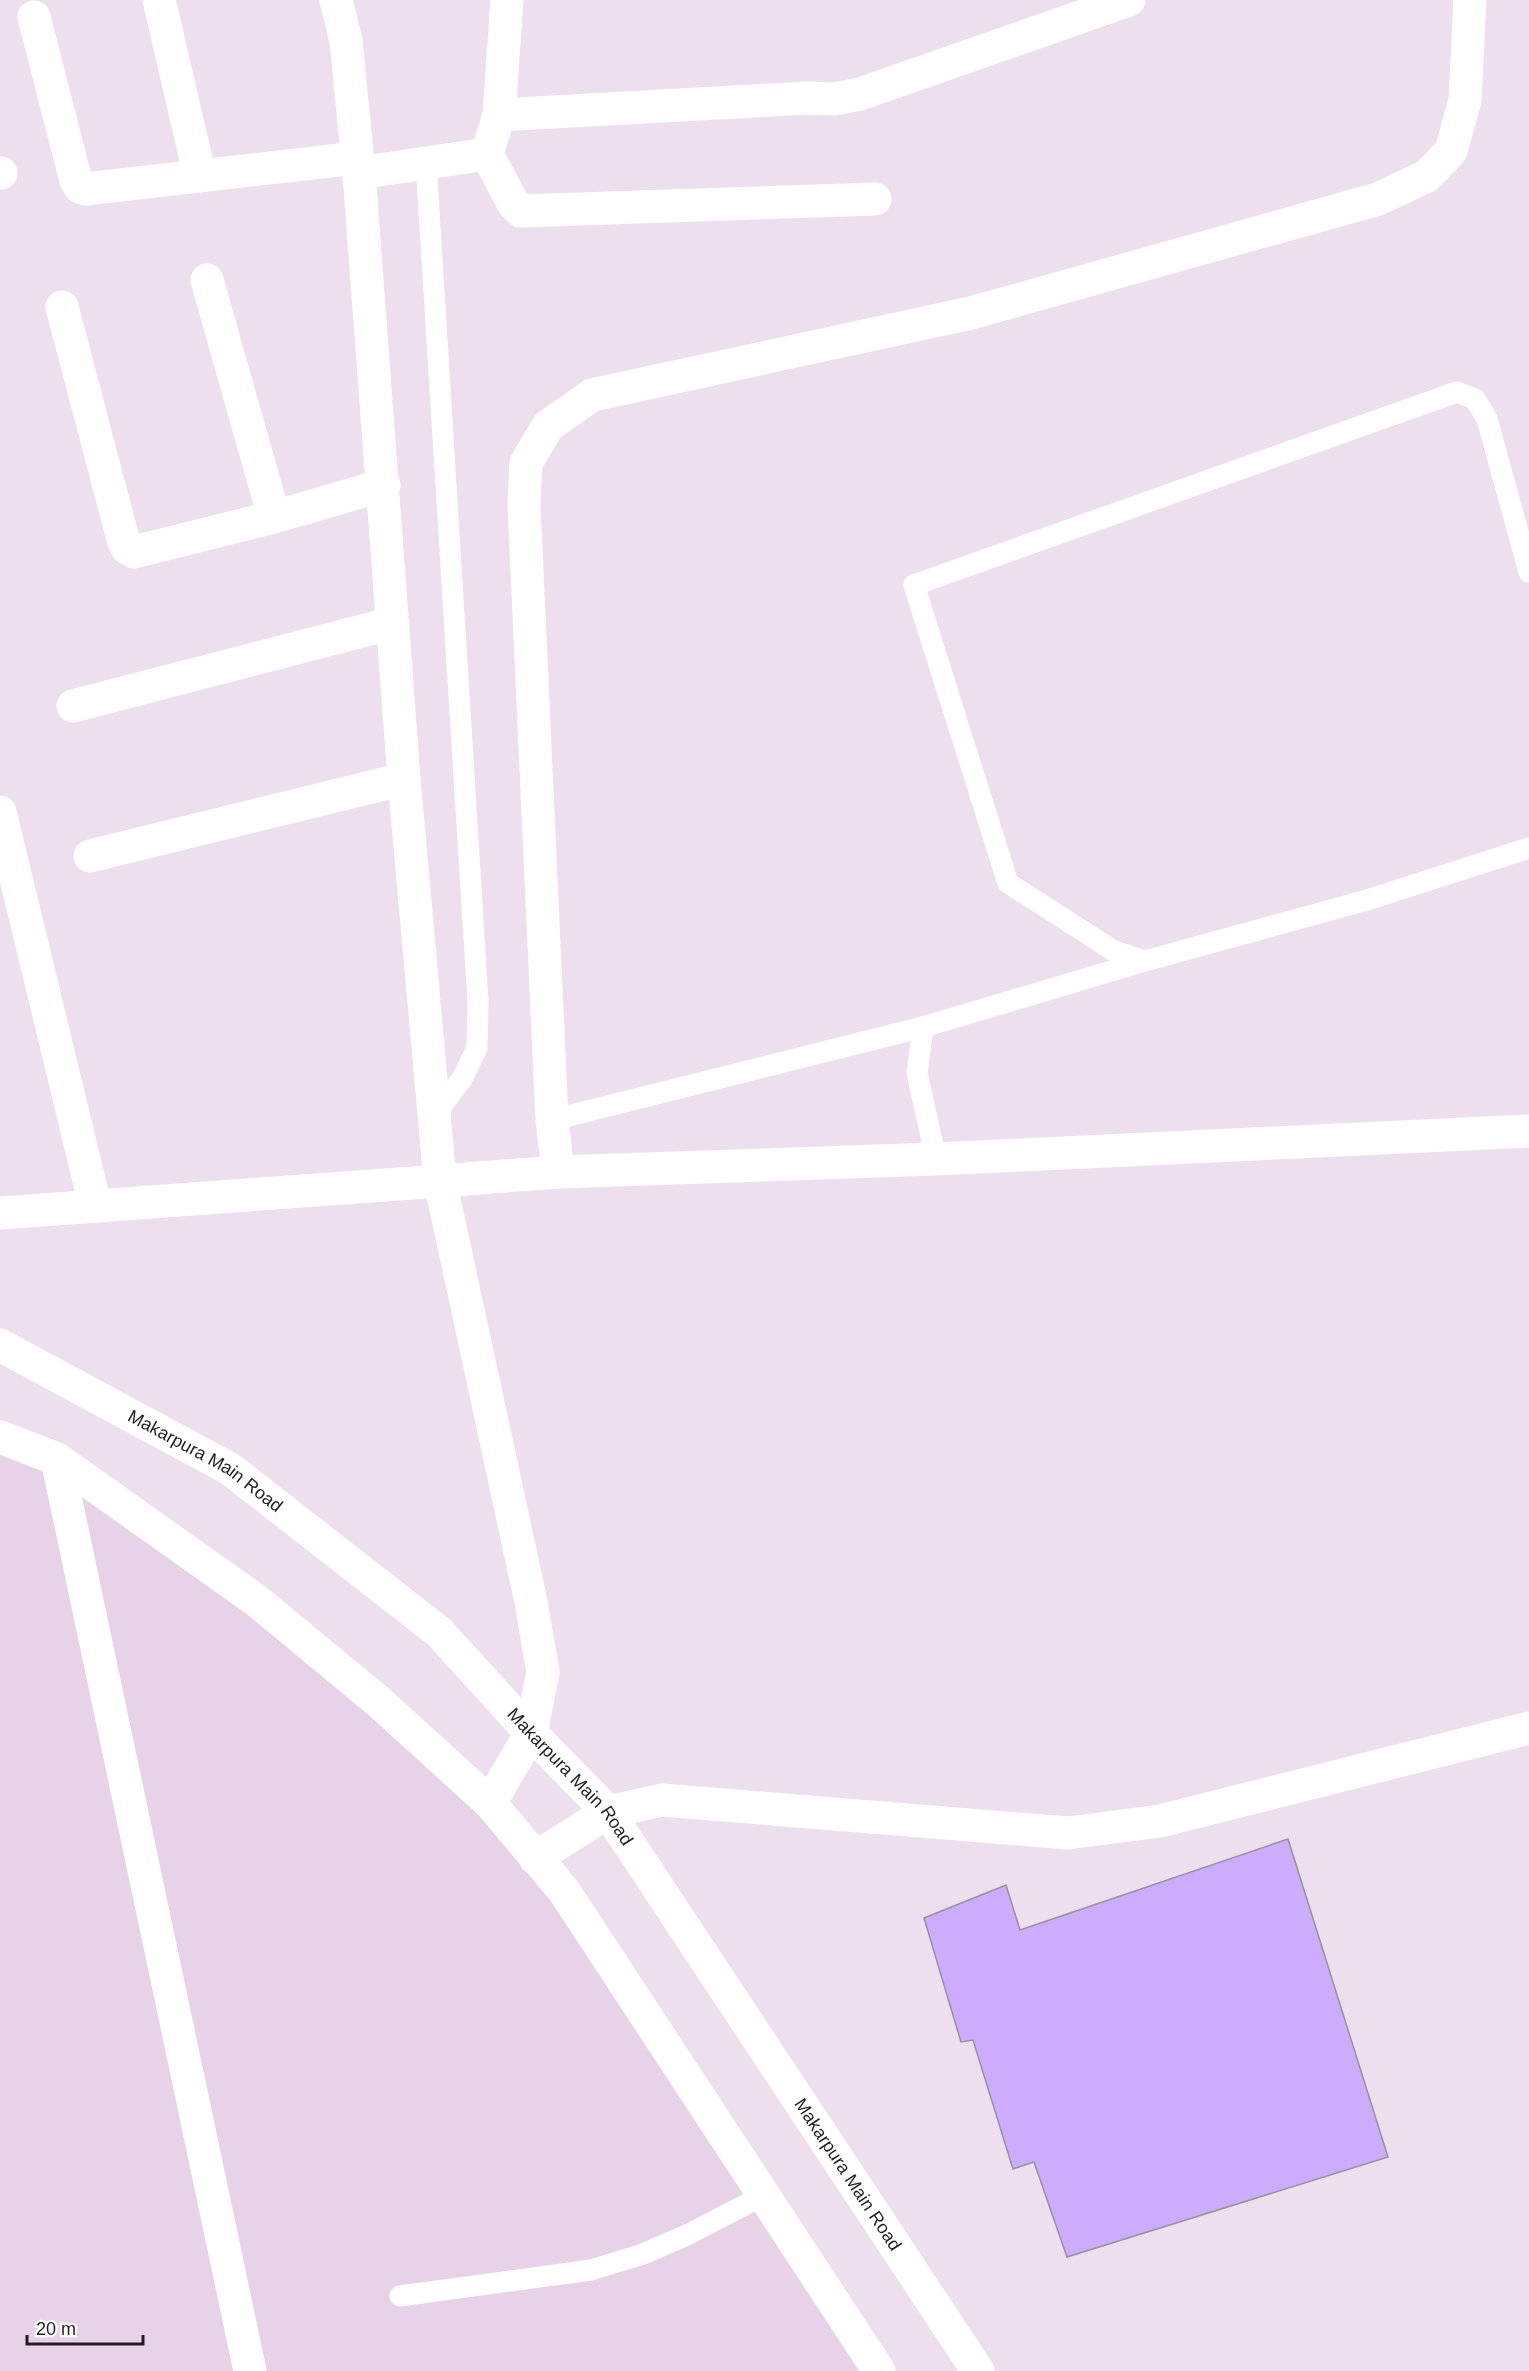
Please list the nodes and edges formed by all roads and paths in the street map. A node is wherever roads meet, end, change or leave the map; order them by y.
1 (159, 0) edge
2 (336, 0) edge
3 (507, 0) edge
4 (1129, 0) edge
5 (1470, 0) edge
6 (34, 17) dead end
7 (499, 115) junction
8 (487, 154) junction
9 (426, 162) junction
10 (358, 165) junction
11 (200, 176) junction
12 (875, 199) dead end
13 (207, 280) dead end
14 (62, 307) dead end
15 (384, 485) junction
16 (274, 517) junction
17 (1529, 572) edge
18 (393, 623) junction
19 (73, 706) dead end
20 (404, 779) junction
21 (0, 812) edge
22 (1529, 848) edge
23 (90, 856) dead end
24 (1145, 961) junction
25 (923, 1028) junction
26 (434, 1116) junction
27 (552, 1120) junction
28 (1529, 1131) edge
29 (936, 1159) junction
30 (558, 1172) junction
31 (440, 1181) junction
32 (95, 1205) junction
33 (0, 1213) edge
34 (0, 1345) edge
35 (0, 1437) edge
36 (57, 1459) junction
37 (1529, 1728) edge
38 (531, 1733) junction
39 (490, 1803) junction
40 (608, 1812) junction
41 (535, 1858) junction
42 (764, 2195) junction
43 (400, 2296) dead end
44 (250, 2371) edge
45 (879, 2371) edge
46 (978, 2371) edge

1 - 11 main road
2 - 10 main road
3 - 7 main road
4 - 7 main road
5 - 27 main road
6 - 11 main road
7 - 8 main road
8 - 9 main road
8 - 12 main road
9 - 10 main road
9 - 26 lane
10 - 11 main road
10 - 15 main road
13 - 16 main road
14 - 16 main road
15 - 16 main road
15 - 18 main road
17 - 24 lane
18 - 19 main road
18 - 20 main road
20 - 23 main road
20 - 26 main road
21 - 32 main road
22 - 24 lane
24 - 25 lane
25 - 27 lane
25 - 29 lane
26 - 31 main road
27 - 30 main road
28 - 29 main road
29 - 30 main road
30 - 31 main road
31 - 32 main road
31 - 38 main road
32 - 33 main road
34 - 38 main road, Makarpura Main Road
35 - 36 main road
36 - 39 main road
36 - 44 main road
37 - 40 main road
38 - 39 main road
38 - 40 main road, Makarpura Main Road
39 - 41 main road
40 - 41 main road
40 - 46 main road, Makarpura Main Road
41 - 42 main road
42 - 43 lane
42 - 45 main road

